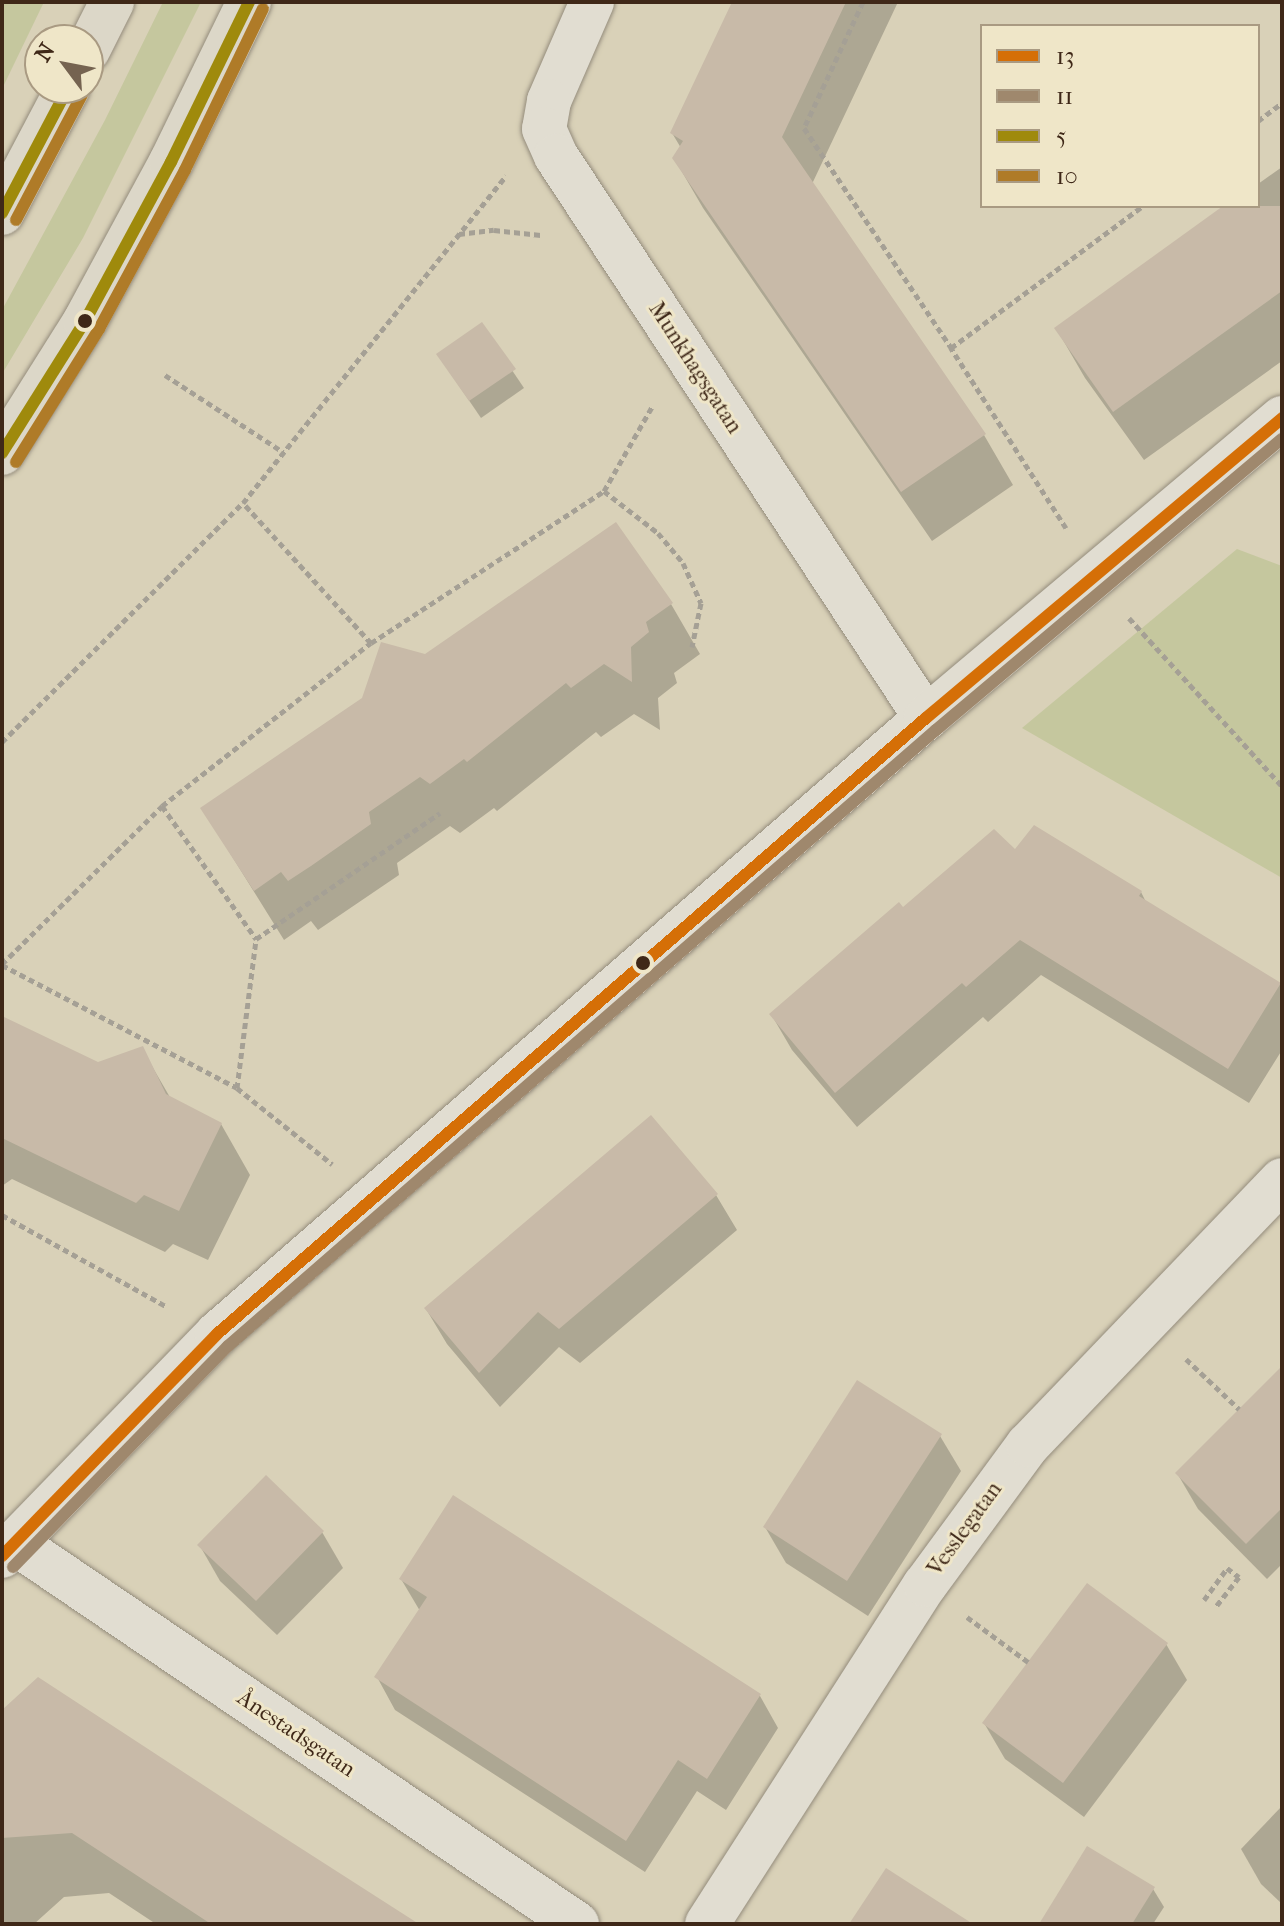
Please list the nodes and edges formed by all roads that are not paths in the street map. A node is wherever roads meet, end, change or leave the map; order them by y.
1 (112, 2) edge
2 (249, 2) edge
3 (592, 2) edge
4 (101, 24) edge
5 (60, 104) edge
6 (2, 213) edge
7 (1282, 418) edge
8 (2, 453) edge
9 (926, 718) junction
10 (1282, 1180) edge
11 (9, 1549) edge
12 (577, 1924) edge
13 (707, 1924) edge

1 - 4 main road
2 - 8 main road
3 - 9 street, Munkhagsgatan
5 - 6 main road
7 - 9 street
9 - 11 street
10 - 13 street, Vesslegatan
11 - 12 street, Ånestadsgatan

